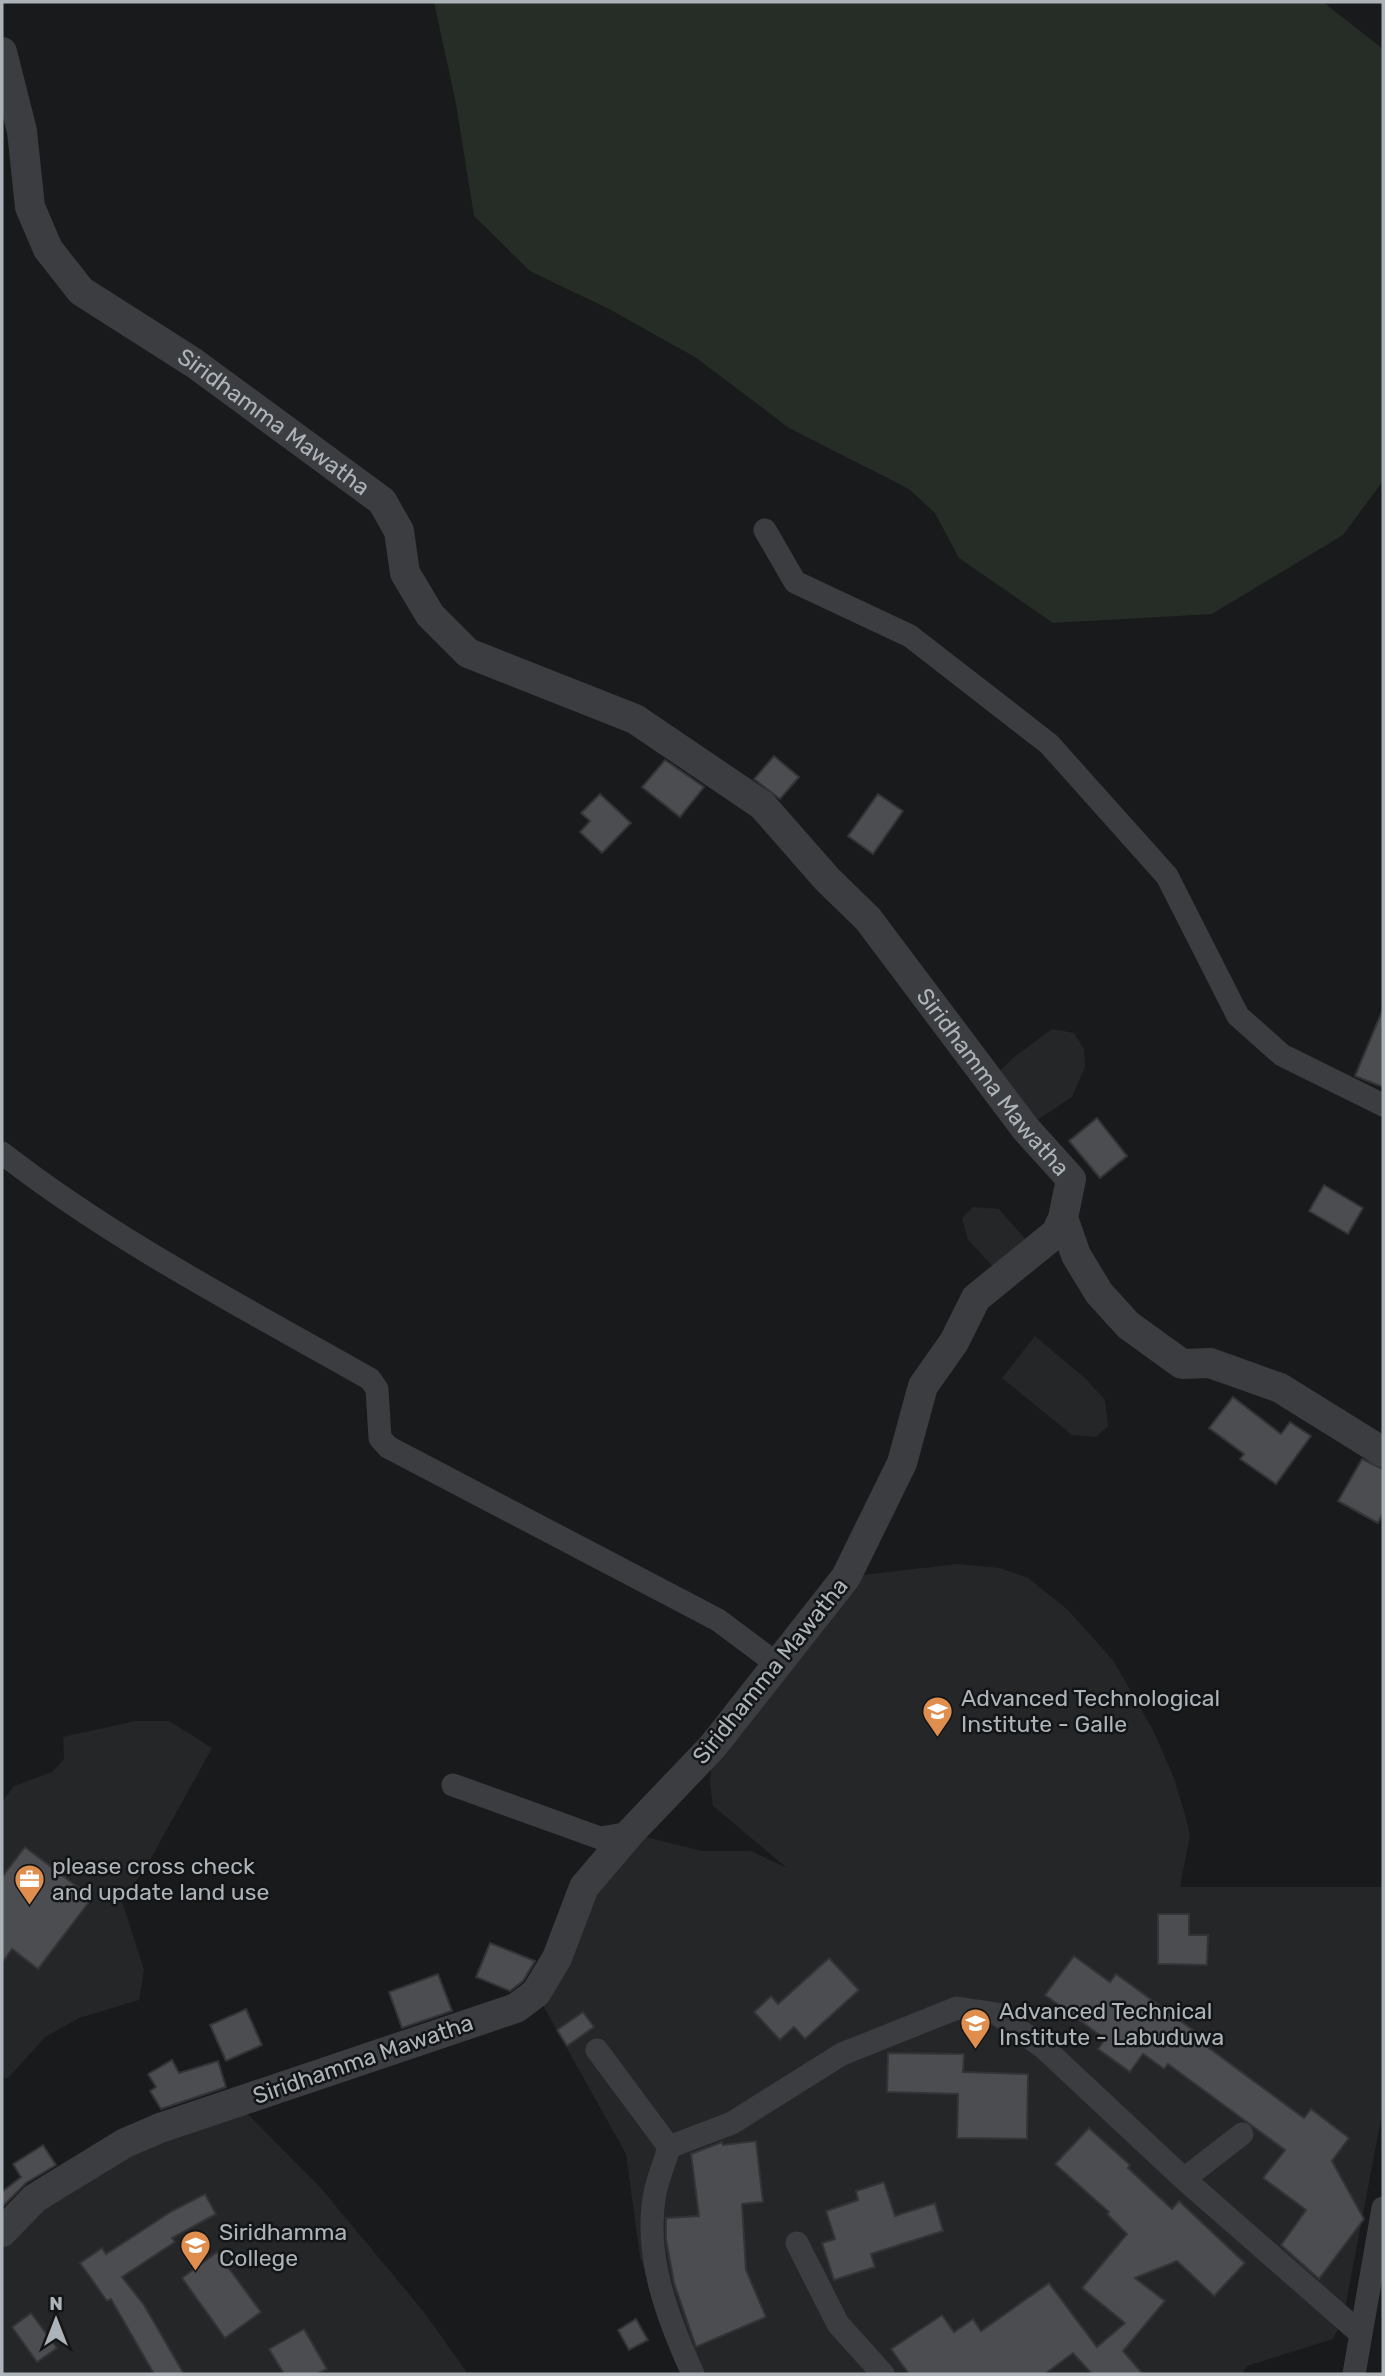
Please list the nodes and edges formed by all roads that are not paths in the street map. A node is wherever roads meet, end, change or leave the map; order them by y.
1 (2, 52) edge
2 (765, 530) dead end
3 (1383, 1105) edge
4 (2, 1153) edge
5 (1063, 1218) junction
6 (1383, 1451) edge
7 (778, 1664) junction
8 (453, 1785) dead end
9 (631, 1833) junction
10 (597, 2050) dead end
11 (1242, 2134) dead end
12 (669, 2147) junction
13 (1184, 2179) junction
14 (1383, 2208) edge
15 (2, 2232) edge
16 (797, 2243) dead end
17 (1360, 2333) junction
18 (693, 2374) edge
19 (883, 2374) edge
20 (1354, 2374) edge

1 - 5 street, Siridhamma Mawatha
2 - 3 street
4 - 7 street
5 - 6 street
5 - 7 street, Siridhamma Mawatha
7 - 9 street, Siridhamma Mawatha
8 - 9 street
9 - 15 street, Siridhamma Mawatha
10 - 12 street
11 - 13 street
12 - 13 street
12 - 18 street
13 - 17 street
14 - 17 street
16 - 19 street
17 - 20 street

